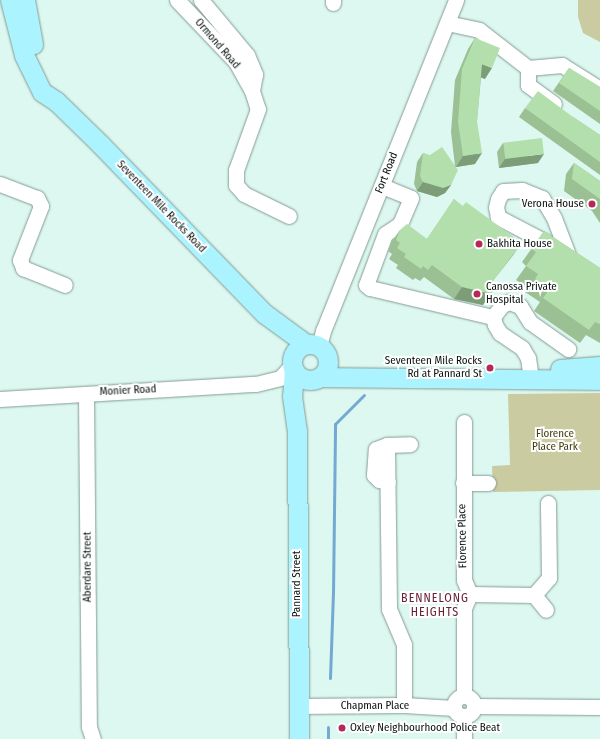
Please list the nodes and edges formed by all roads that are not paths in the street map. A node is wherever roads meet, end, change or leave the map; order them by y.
1 (177, 0) edge
2 (201, 0) edge
3 (456, 0) edge
4 (14, 1) edge
5 (448, 23) junction
6 (528, 68) junction
7 (600, 89) edge
8 (252, 91) junction
9 (567, 114) edge
10 (0, 184) edge
11 (382, 186) junction
12 (289, 216) dead end
13 (568, 255) junction
14 (581, 264) edge
15 (65, 285) dead end
16 (493, 317) junction
17 (568, 349) dead end
18 (301, 356) junction
19 (600, 366) edge
20 (530, 372) junction
21 (321, 374) junction
22 (486, 379) junction
23 (600, 380) edge
24 (256, 384) junction
25 (86, 394) junction
26 (292, 396) junction
27 (0, 399) edge
28 (464, 422) dead end
29 (296, 430) junction
30 (410, 444) dead end
31 (462, 483) junction
32 (488, 483) dead end
33 (548, 503) dead end
34 (470, 594) junction
35 (534, 595) junction
36 (546, 610) dead end
37 (469, 701) junction
38 (404, 705) junction
39 (297, 706) junction
40 (600, 707) edge
41 (459, 712) junction
42 (93, 739) edge
43 (299, 739) edge
44 (464, 739) edge

1 - 8 street, Ormond Road
2 - 8 street, Ormond Road
3 - 5 street, Fort Road
4 - 18 main road, Seventeen Mile Rocks Road
5 - 6 street
5 - 11 street, Fort Road
6 - 7 street
6 - 9 street
8 - 12 street, Ormond Road
10 - 15 street
11 - 16 street
11 - 18 street, Fort Road
13 - 13 street
13 - 14 street
16 - 17 street
16 - 20 street
18 - 21 main road
18 - 21 main road, Seventeen Mile Rocks Road
18 - 24 street, Monier Road
18 - 26 main road, Pannard Street
19 - 20 main road
20 - 22 main road
21 - 22 main road
21 - 29 main road, Pannard Street
22 - 23 main road
24 - 25 street, Monier Road
24 - 26 street, Monier Road
25 - 27 street, Monier Road
25 - 42 street, Aberdare Street
26 - 29 main road, Pannard Street
28 - 31 street, Florence Place
29 - 39 main road, Pannard Street
30 - 38 street
31 - 32 street
31 - 34 street, Florence Place
33 - 35 street
34 - 35 street
34 - 37 street
35 - 36 street
37 - 40 street
37 - 41 street
38 - 39 street, Chapman Place
38 - 41 street, Chapman Place
39 - 43 main road, Pannard Street
41 - 44 street

